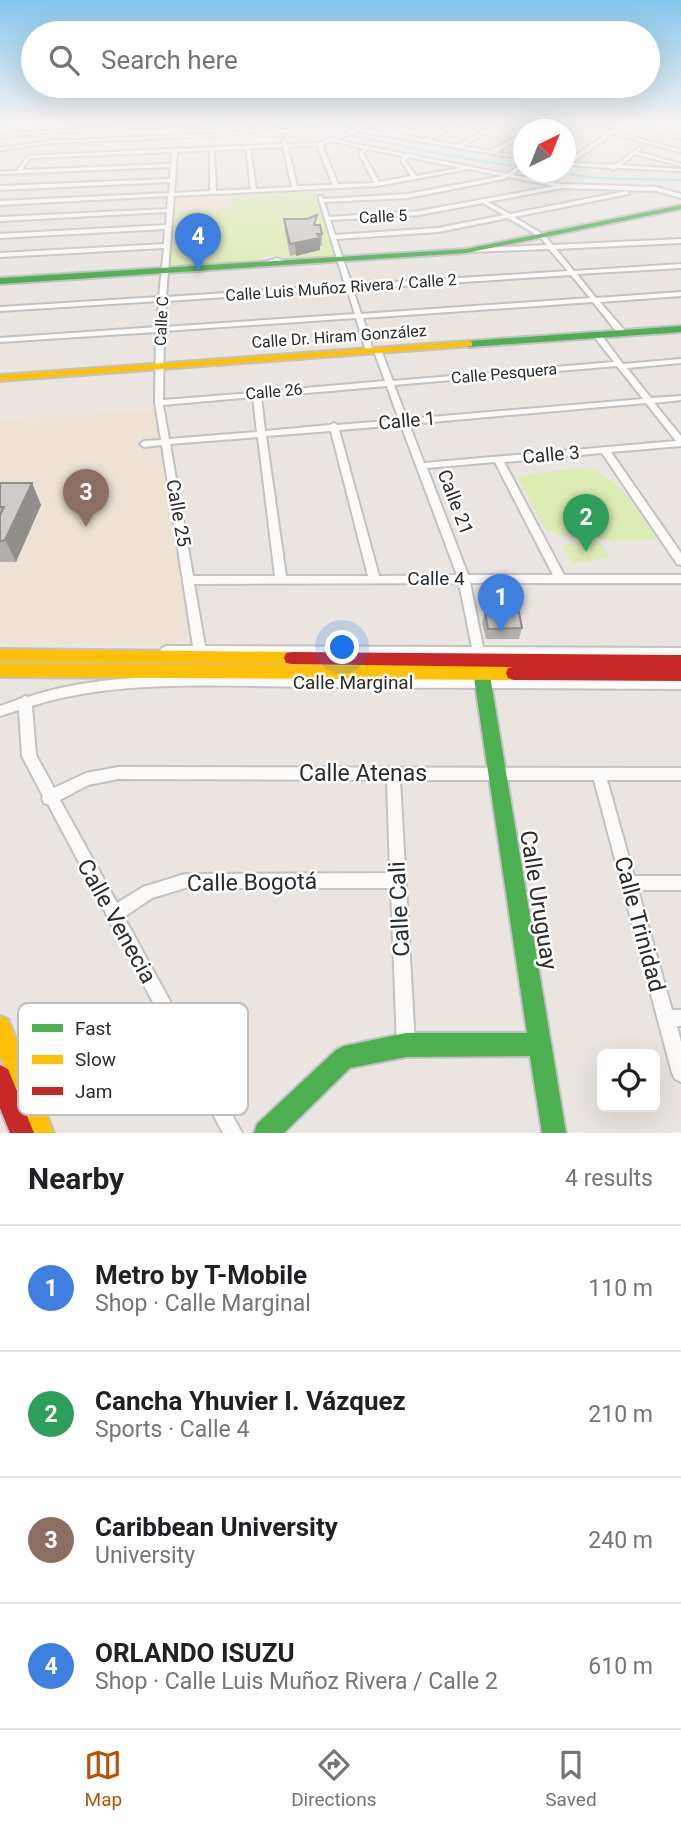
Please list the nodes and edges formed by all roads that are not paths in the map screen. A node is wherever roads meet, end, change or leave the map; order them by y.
1 (173, 175) edge
2 (213, 175) edge
3 (252, 175) edge
4 (292, 175) edge
5 (331, 175) edge
6 (372, 175) edge
7 (413, 175) edge
8 (432, 175) edge
9 (504, 175) edge
10 (510, 176) junction
11 (415, 178) junction
12 (172, 180) junction
13 (377, 184) junction
14 (561, 186) junction
15 (336, 187) junction
16 (0, 188) edge
17 (317, 188) junction
18 (295, 189) junction
19 (636, 189) junction
20 (254, 191) junction
21 (213, 193) junction
22 (171, 195) junction
23 (681, 196) edge
24 (321, 201) junction
25 (485, 202) junction
26 (0, 203) edge
27 (677, 207) edge
28 (170, 210) junction
29 (509, 216) junction
30 (0, 219) edge
31 (327, 219) junction
32 (168, 227) junction
33 (0, 236) edge
34 (542, 236) junction
35 (332, 237) junction
36 (681, 241) edge
37 (167, 246) junction
38 (552, 248) junction
39 (466, 251) junction
40 (0, 255) edge
41 (340, 260) junction
42 (681, 266) edge
43 (165, 271) junction
44 (572, 273) junction
45 (0, 281) edge
46 (349, 287) junction
47 (681, 294) edge
48 (162, 299) junction
49 (595, 300) junction
50 (0, 309) edge
51 (358, 316) junction
52 (681, 328) edge
53 (160, 329) junction
54 (622, 333) junction
55 (597, 334) junction
56 (0, 340) edge
57 (373, 350) junction
58 (681, 361) edge
59 (620, 365) junction
60 (159, 366) junction
61 (0, 378) edge
62 (390, 382) junction
63 (256, 392) junction
64 (681, 398) edge
65 (648, 401) junction
66 (159, 402) junction
67 (404, 421) junction
68 (334, 426) junction
69 (262, 432) junction
70 (166, 441) junction
71 (681, 442) edge
72 (144, 444) dead end
73 (605, 450) junction
74 (498, 459) junction
75 (422, 466) junction
76 (681, 561) edge
77 (374, 578) junction
78 (560, 578) junction
79 (281, 579) junction
80 (464, 579) junction
81 (681, 579) edge
82 (190, 580) junction
83 (681, 653) edge
84 (200, 654) junction
85 (0, 655) edge
86 (681, 662) edge
87 (480, 667) junction
88 (0, 670) edge
89 (681, 674) edge
90 (681, 684) edge
91 (25, 701) junction
92 (0, 711) edge
93 (393, 774) junction
94 (496, 774) junction
95 (599, 774) junction
96 (681, 775) edge
97 (49, 798) junction
98 (398, 880) junction
99 (629, 883) junction
100 (681, 883) edge
101 (113, 915) junction
102 (161, 1003) edge
103 (673, 1018) edge
104 (0, 1027) edge
105 (539, 1044) junction
106 (406, 1045) junction
107 (18, 1072) edge
108 (681, 1073) edge
109 (0, 1077) edge
110 (35, 1115) edge
111 (223, 1115) edge
112 (22, 1133) edge
113 (42, 1133) edge
114 (233, 1133) edge
115 (266, 1133) edge
116 (554, 1133) edge

1 - 12 street, Calle C
2 - 21 street
3 - 20 street
4 - 18 street
5 - 15 street
6 - 13 street
7 - 11 street
8 - 11 street
9 - 10 street
10 - 14 street
10 - 24 street
11 - 13 street
12 - 16 street
12 - 22 street, Calle C
13 - 15 street
14 - 19 street
14 - 25 street, Calle 5
15 - 17 street
17 - 18 street
17 - 24 street, Calle 21
18 - 20 street
19 - 23 street
19 - 29 street
20 - 21 street
21 - 22 street
22 - 26 street
22 - 28 street, Calle C
24 - 31 street, Calle 21
25 - 29 street
25 - 31 street, Calle 5
27 - 34 street
28 - 30 street
28 - 32 street, Calle C
29 - 34 street
29 - 35 street
31 - 35 street, Calle 21
32 - 33 street
32 - 37 street, Calle C
34 - 38 street
34 - 39 street
35 - 41 street, Calle 21
36 - 38 street
37 - 40 street
37 - 43 street, Calle C
38 - 39 street
38 - 44 street
39 - 41 street
41 - 43 street
41 - 46 street, Calle 21
42 - 44 street, Calle Luis Muñoz Rivera / Calle 2
43 - 45 street
43 - 48 street, Calle C
44 - 46 street, Calle Luis Muñoz Rivera / Calle 2
44 - 49 street
46 - 48 street, Calle Luis Muñoz Rivera / Calle 2
46 - 51 street, Calle 21
47 - 49 street
48 - 50 street, Calle Luis Muñoz Rivera / Calle 2
48 - 53 street, Calle C
49 - 51 street
49 - 54 street
51 - 53 street
51 - 57 street, Calle 21
52 - 54 street, Calle Dr. Hiram González
53 - 56 street
53 - 60 street, Calle C
54 - 55 street, Calle Dr. Hiram González
55 - 57 street, Calle Dr. Hiram González
55 - 59 street
57 - 60 street, Calle Dr. Hiram González
57 - 62 street, Calle 21
58 - 59 street, Calle Pesquera
59 - 62 street, Calle Pesquera
59 - 65 street
60 - 61 street, Calle Dr. Hiram González
60 - 66 street, Calle 25
62 - 63 street, Calle 26
62 - 67 street, Calle 21
63 - 66 street, Calle 26
63 - 69 street
64 - 65 street, Calle 1
65 - 67 street, Calle 1
65 - 71 street
66 - 70 street, Calle 25
67 - 68 street, Calle 1
67 - 75 street, Calle 21
68 - 69 street, Calle 1
68 - 77 street
69 - 70 street, Calle 1
69 - 79 street
70 - 72 street, Calle 1
70 - 82 street, Calle 25
71 - 73 street, Calle 3
73 - 74 street, Calle 3
73 - 76 street
74 - 75 street, Calle 3
74 - 78 street
75 - 80 street, Calle 21
77 - 79 street, Calle 4
77 - 80 street, Calle 4
78 - 80 street, Calle 4
78 - 81 street, Calle 4
79 - 82 street, Calle 4
80 - 87 street, Calle 21
82 - 84 street, Calle 25
83 - 87 street, Calle Marginal
84 - 85 street
84 - 87 street
86 - 87 street
87 - 88 street
87 - 89 street
87 - 90 street, Calle Marginal
87 - 91 street, Calle Marginal
87 - 94 street, Calle Uruguay
91 - 92 street, Calle Marginal
91 - 97 street, Calle Venecia
93 - 94 street, Calle Atenas
93 - 97 street, Calle Atenas
93 - 98 street, Calle Cali
94 - 95 street, Calle Atenas
94 - 105 street, Calle Uruguay
95 - 96 street, Calle Atenas
95 - 99 street, Calle Trinidad
97 - 101 street, Calle Venecia
98 - 101 street, Calle Bogotá
98 - 106 street, Calle Cali
99 - 100 street
99 - 103 street, Calle Trinidad
101 - 102 street, Calle Venecia
103 - 108 street, Calle Trinidad
104 - 107 street
105 - 106 street
105 - 116 street, Calle Uruguay
106 - 115 street
109 - 112 street
110 - 113 street
111 - 114 street, Calle Venecia

